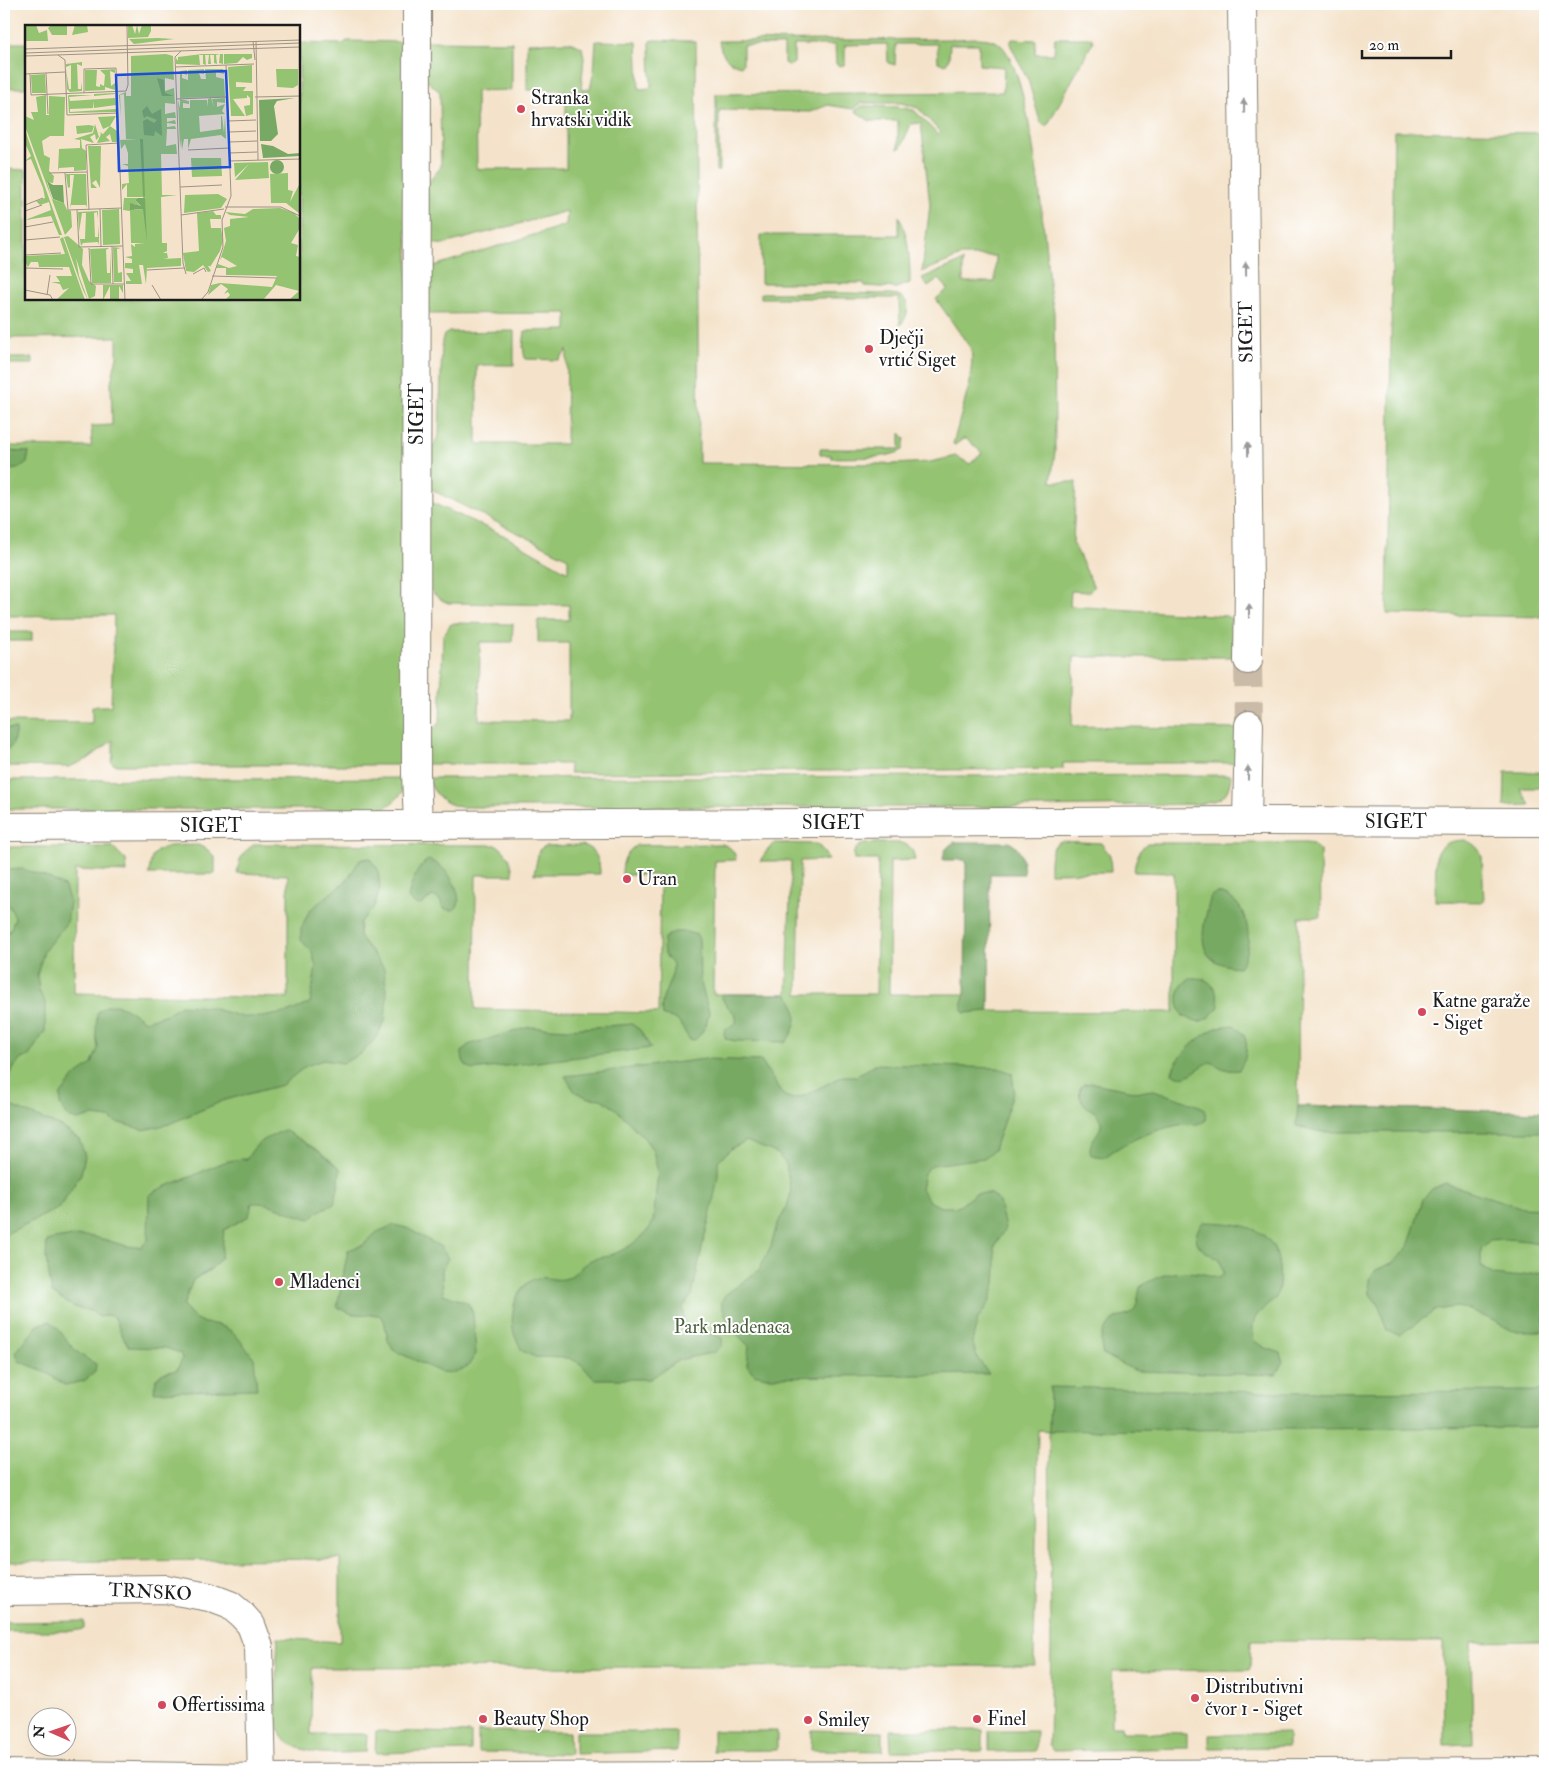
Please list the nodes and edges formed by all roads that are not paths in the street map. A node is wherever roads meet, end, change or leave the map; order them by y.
1 (417, 4) edge
2 (1242, 4) edge
3 (1248, 660) tunnel mouth
4 (1249, 725) tunnel mouth
5 (1247, 822) junction
6 (1545, 822) edge
7 (418, 825) junction
8 (4, 827) edge
9 (4, 1591) edge
10 (1545, 1772) edge
11 (4, 1774) edge
12 (1097, 1778) edge
13 (609, 1779) edge
14 (262, 1780) edge

1 - 7 street, SIGET
3 -> 2 street, SIGET
5 -> 4 street
5 - 6 street, SIGET
5 - 7 street, SIGET
7 - 8 street, SIGET
9 - 14 street, TRNSKO
10 - 12 street
11 - 14 street
12 - 13 street
13 - 14 street

